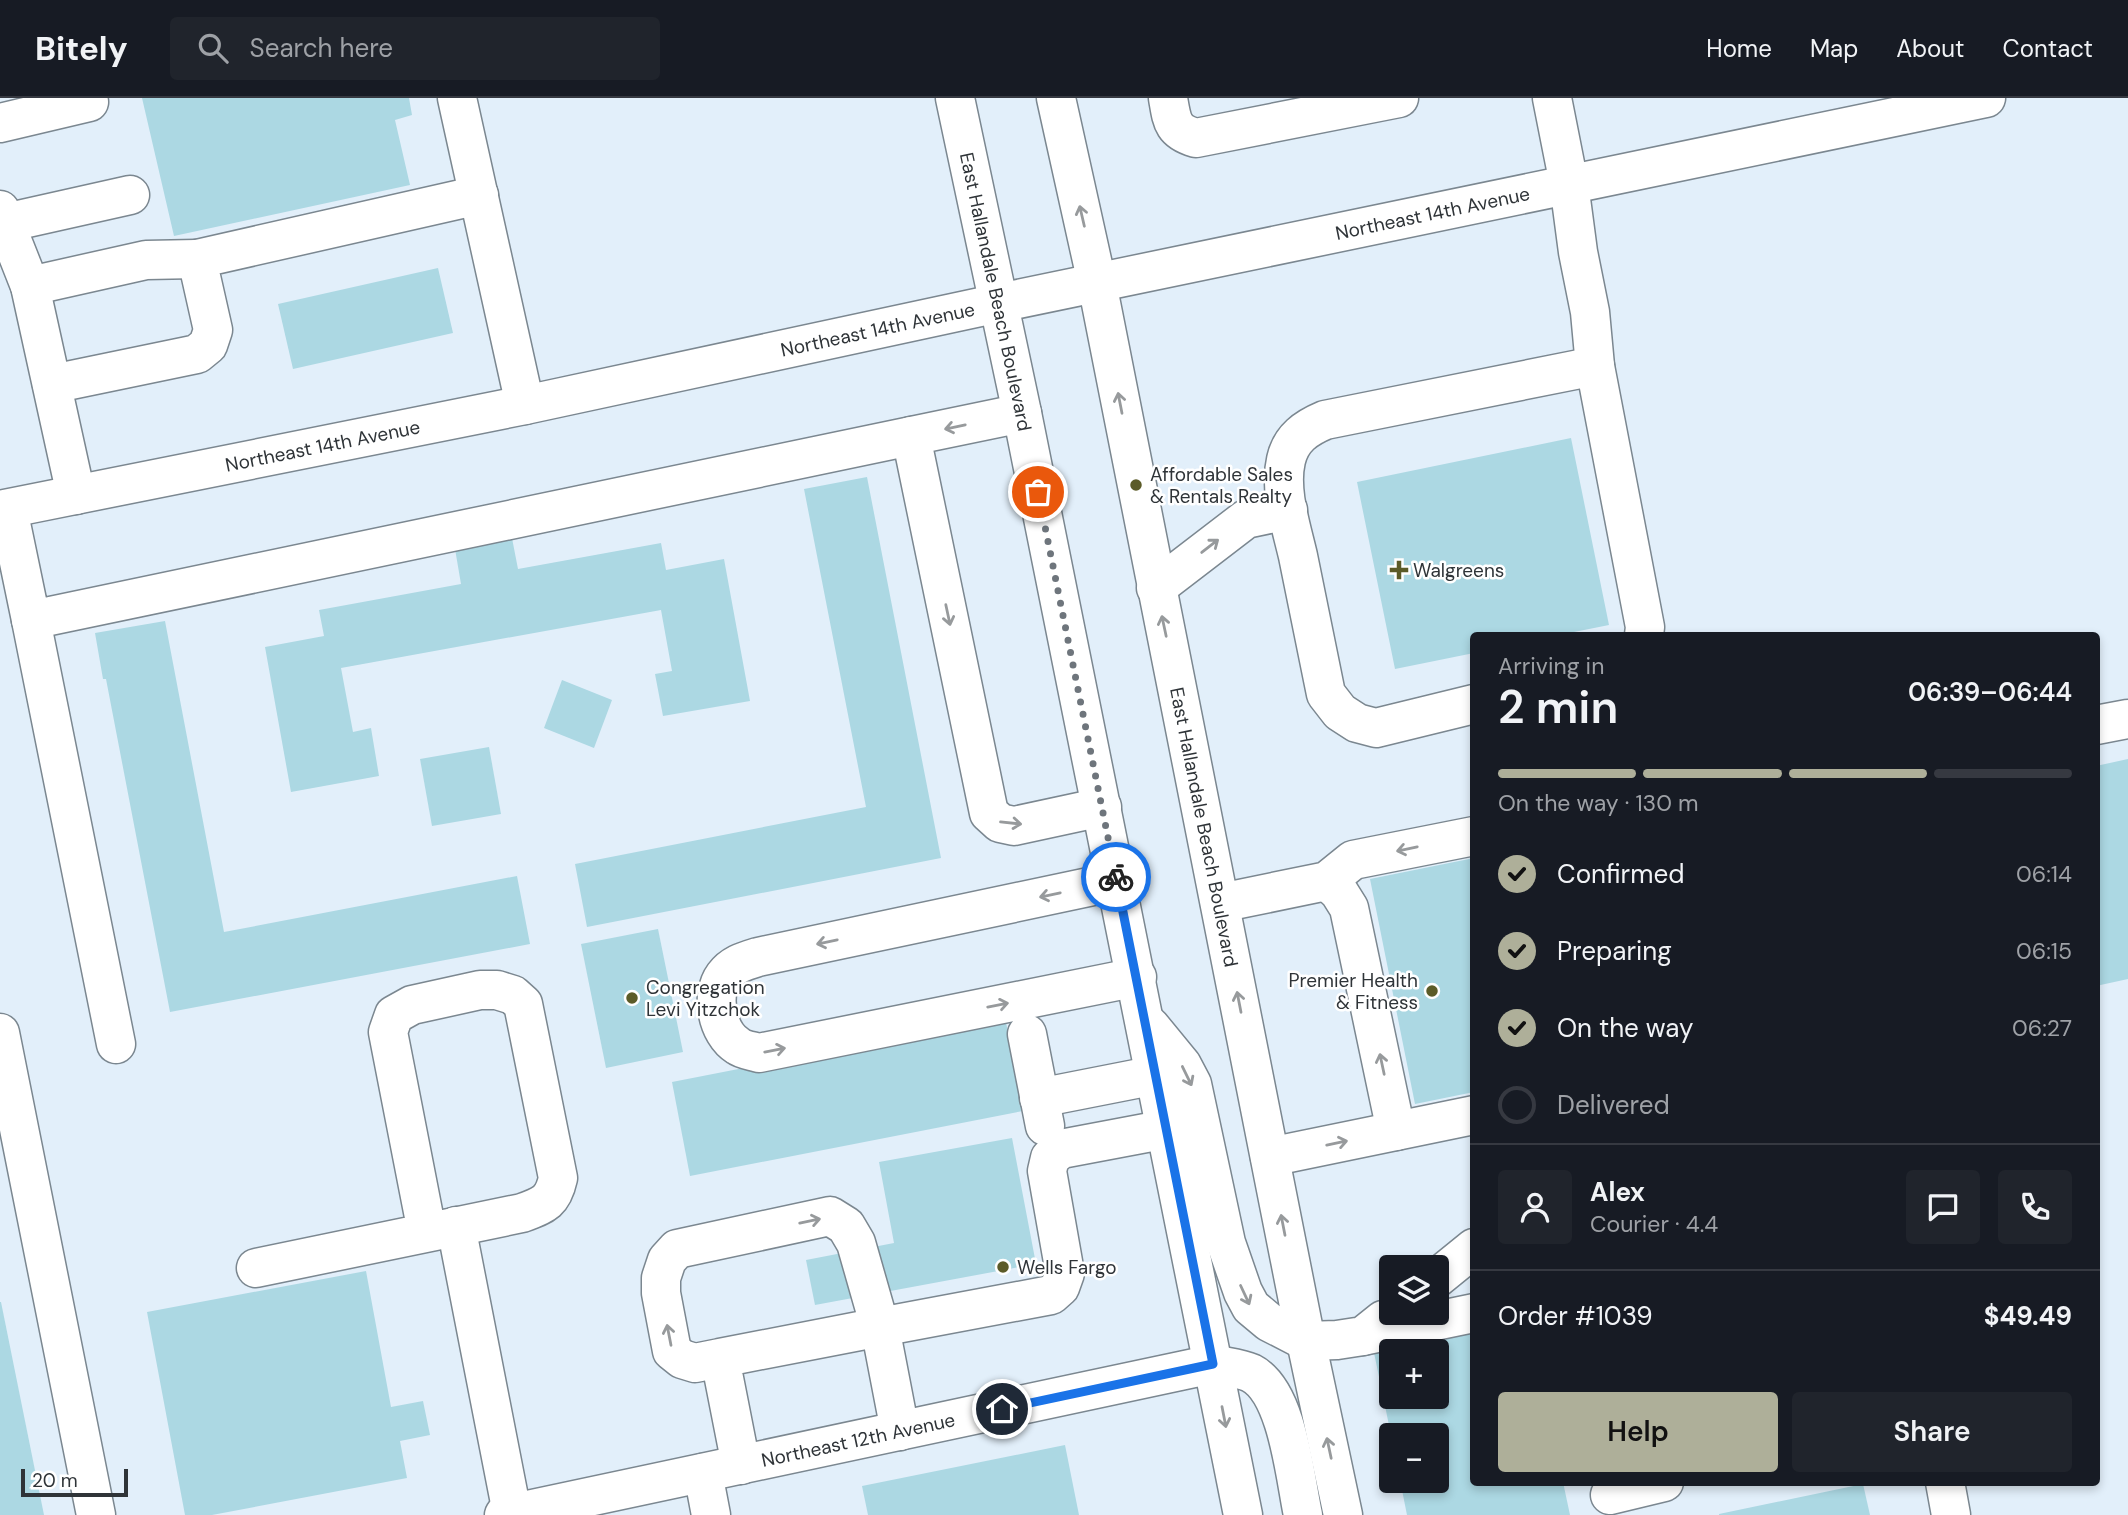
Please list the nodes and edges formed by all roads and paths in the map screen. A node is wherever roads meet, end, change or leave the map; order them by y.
1 (457, 98) edge
2 (955, 98) edge
3 (1056, 98) edge
4 (1168, 98) edge
5 (1399, 98) edge
6 (1552, 98) edge
7 (1970, 100) edge
8 (89, 102) dead end
9 (0, 123) edge
10 (1569, 184) junction
11 (130, 195) dead end
12 (479, 195) junction
13 (3, 216) edge
14 (197, 259) junction
15 (1097, 283) junction
16 (30, 285) junction
17 (999, 303) junction
18 (1595, 366) junction
19 (52, 384) junction
20 (525, 405) junction
21 (1022, 413) junction
22 (911, 436) junction
23 (76, 495) junction
24 (4, 509) edge
25 (1288, 510) junction
26 (1156, 588) junction
27 (31, 620) junction
28 (1644, 632) edge
29 (1470, 705) edge
30 (2128, 719) edge
31 (2100, 724) edge
32 (1102, 807) junction
33 (1470, 837) edge
34 (1117, 881) junction
35 (1327, 881) junction
36 (1220, 903) junction
37 (1137, 977) junction
38 (1146, 1022) junction
39 (0, 1033) edge
40 (1027, 1034) dead end
41 (116, 1044) dead end
42 (1156, 1075) junction
43 (1470, 1116) edge
44 (1167, 1129) junction
45 (1396, 1131) junction
46 (1270, 1157) junction
47 (441, 1229) junction
48 (1470, 1251) edge
49 (256, 1268) dead end
50 (1449, 1268) edge
51 (1470, 1314) edge
52 (1379, 1323) edge
53 (880, 1328) junction
54 (1363, 1336) junction
55 (1306, 1341) junction
56 (720, 1358) junction
57 (1213, 1364) junction
58 (900, 1431) junction
59 (741, 1465) junction
60 (703, 1473) junction
61 (1650, 1486) edge
62 (1946, 1486) edge
63 (1611, 1497) edge
64 (508, 1514) edge
65 (96, 1515) edge
66 (711, 1515) edge
67 (1243, 1515) edge
68 (1303, 1515) edge
69 (1343, 1515) edge
70 (1951, 1515) edge

1 - 12 street
2 - 17 street, East Hallandale Beach Boulevard
15 -> 3 street, East Hallandale Beach Boulevard
4 - 5 street
6 - 10 street
7 - 10 street, Northeast 14th Avenue
8 - 9 street
10 - 15 street, Northeast 14th Avenue
10 - 18 street
11 - 13 street
12 - 14 street
12 - 20 street
13 - 16 street
14 - 16 street
14 - 19 street
15 - 17 street, Northeast 14th Avenue
26 -> 15 street, East Hallandale Beach Boulevard
16 - 19 street
17 - 20 street, Northeast 14th Avenue
17 - 21 street, East Hallandale Beach Boulevard
18 - 25 street
18 - 28 street
19 - 23 street
20 - 23 street, Northeast 14th Avenue
21 -> 22 street
21 - 32 street, East Hallandale Beach Boulevard
22 - 27 street
22 -> 32 street
23 - 24 street, Northeast 14th Avenue
24 - 27 street
26 -> 25 street
25 - 29 street
36 -> 26 street, East Hallandale Beach Boulevard
27 - 41 street
30 - 31 street
32 - 34 street, East Hallandale Beach Boulevard
33 -> 35 street
34 - 37 street, East Hallandale Beach Boulevard
34 -> 37 street
35 - 36 street
45 -> 35 street
46 -> 36 street, East Hallandale Beach Boulevard
37 - 38 street, East Hallandale Beach Boulevard
38 - 42 street, East Hallandale Beach Boulevard
38 -> 55 street
39 - 65 street
40 - 42 street
42 - 44 street, East Hallandale Beach Boulevard
43 - 45 street
44 - 53 street
44 - 57 street, East Hallandale Beach Boulevard
46 -> 45 street
55 -> 46 street, East Hallandale Beach Boulevard
47 - 47 street
47 - 49 street
47 - 64 street
48 - 50 street
51 - 54 street
52 - 54 street
53 - 56 street
56 -> 53 street
53 - 58 street
54 - 55 street
69 -> 55 street, East Hallandale Beach Boulevard
56 - 59 street
57 - 58 street, Northeast 12th Avenue
57 -> 67 street, East Hallandale Beach Boulevard
57 - 68 street
58 - 59 street, Northeast 12th Avenue
59 - 60 street, Northeast 12th Avenue
60 - 64 street, Northeast 12th Avenue
60 - 66 street
61 - 63 street
62 - 70 street

